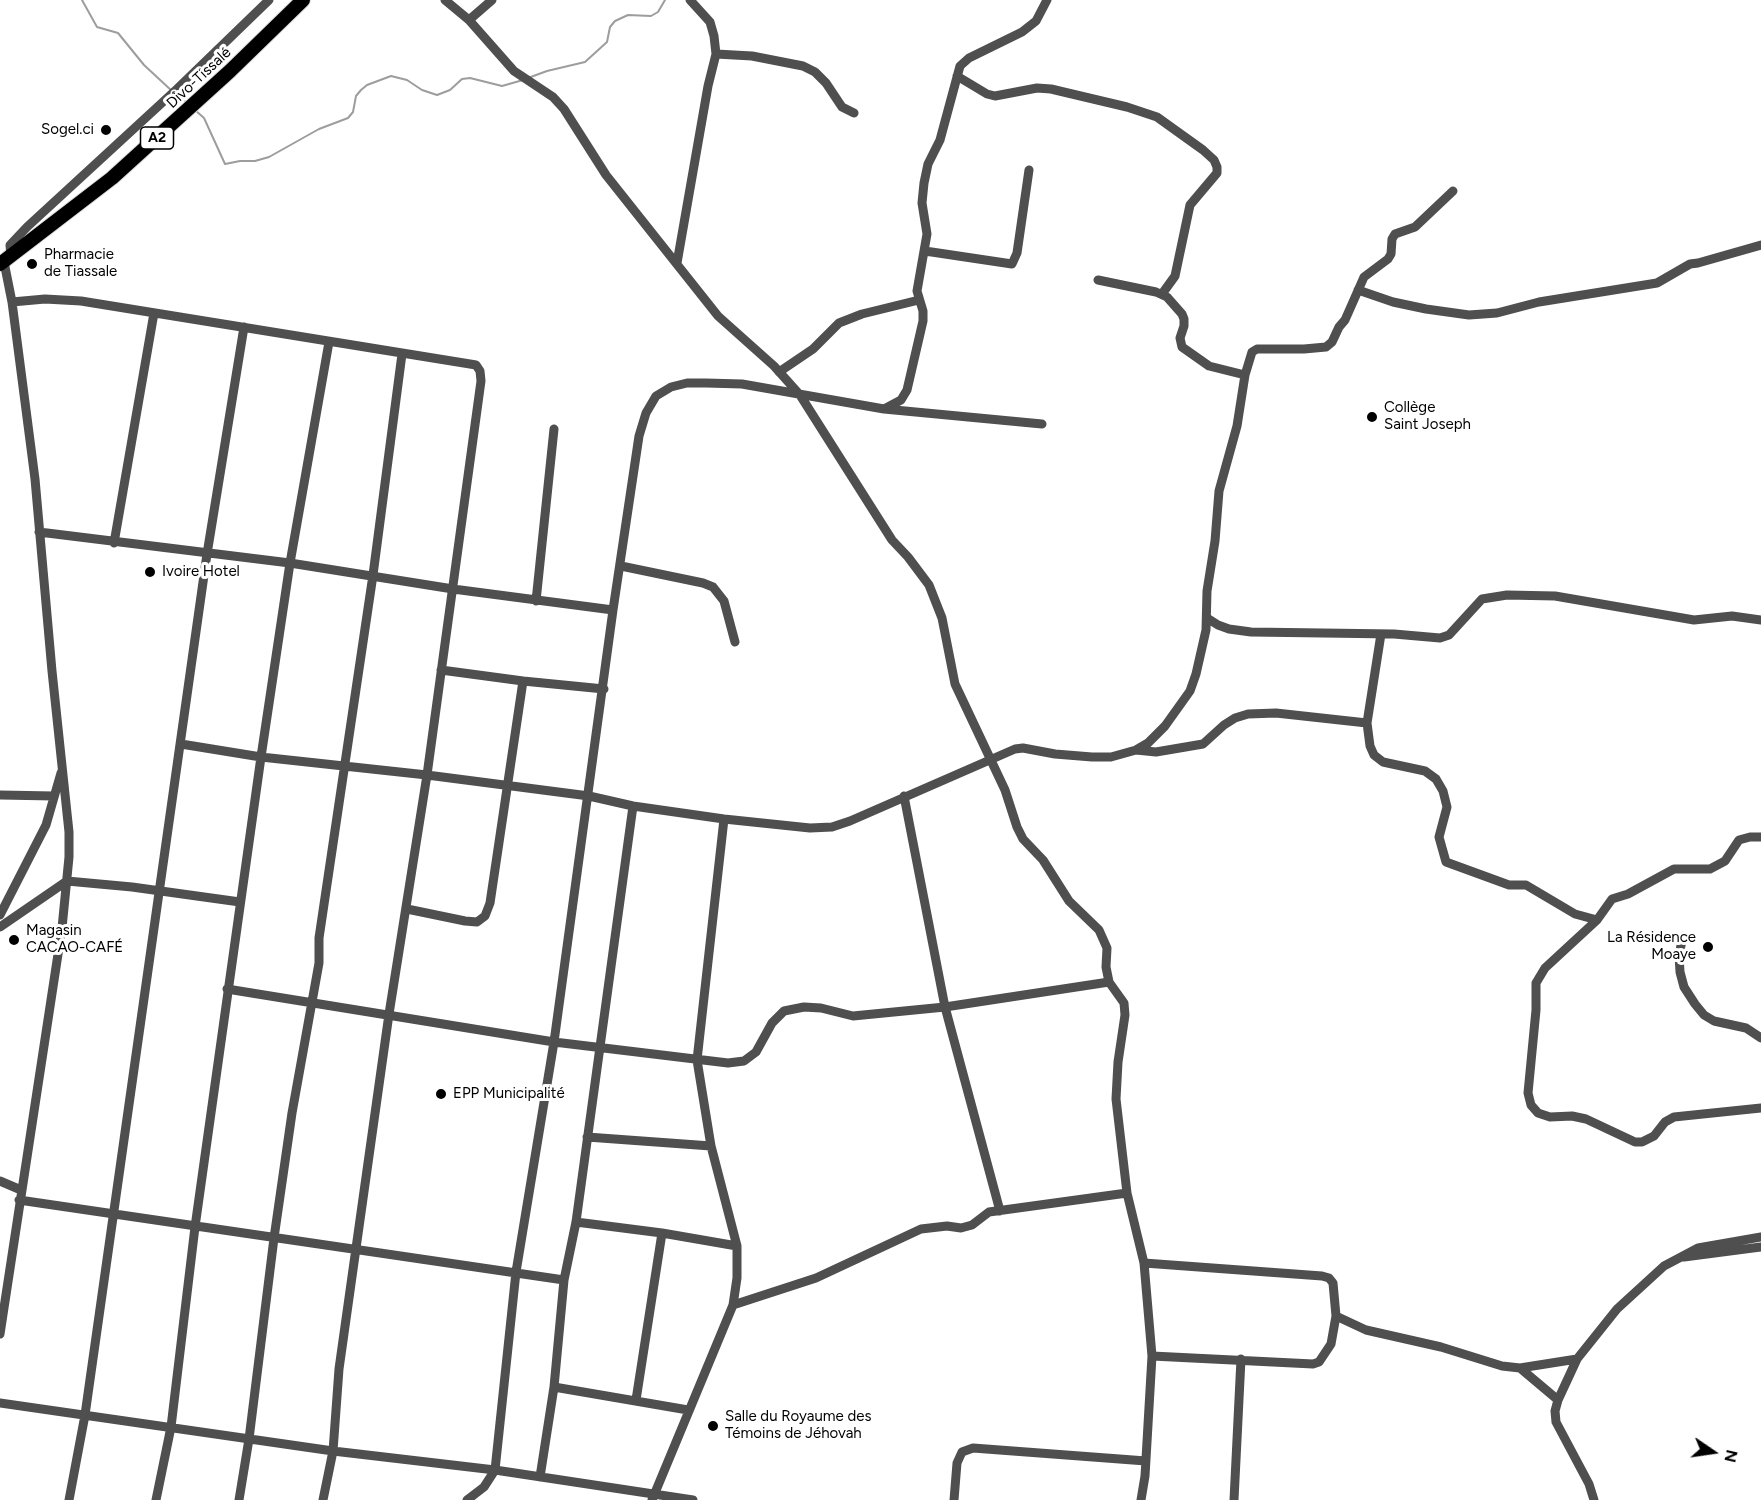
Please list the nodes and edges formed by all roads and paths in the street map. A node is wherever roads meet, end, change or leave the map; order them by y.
1 (269, 0) edge
2 (303, 0) edge
3 (445, 0) edge
4 (492, 0) edge
5 (690, 0) edge
6 (1047, 0) edge
7 (469, 20) junction
8 (716, 54) junction
9 (957, 76) junction
10 (854, 112) dead end
11 (1029, 170) dead end
12 (1453, 191) dead end
13 (1761, 245) edge
14 (925, 250) junction
15 (5, 261) edge
16 (676, 263) junction
17 (1098, 280) dead end
18 (1358, 290) junction
19 (1162, 294) junction
20 (919, 300) junction
21 (12, 302) junction
22 (154, 313) junction
23 (244, 327) junction
24 (328, 342) junction
25 (402, 354) junction
26 (779, 372) junction
27 (1245, 375) junction
28 (800, 394) junction
29 (884, 408) junction
30 (1042, 424) dead end
31 (554, 429) dead end
32 (39, 532) junction
33 (114, 543) junction
34 (207, 554) junction
35 (290, 563) junction
36 (621, 566) junction
37 (373, 575) junction
38 (453, 589) junction
39 (536, 601) junction
40 (613, 610) junction
41 (1207, 618) junction
42 (1761, 620) edge
43 (1381, 634) junction
44 (735, 642) dead end
45 (441, 670) junction
46 (524, 681) junction
47 (604, 689) junction
48 (1367, 723) junction
49 (181, 744) junction
50 (1136, 750) junction
51 (261, 757) junction
52 (991, 758) junction
53 (344, 765) junction
54 (62, 768) junction
55 (427, 775) junction
56 (508, 786) junction
57 (0, 795) edge
58 (54, 796) junction
59 (589, 796) junction
60 (904, 796) junction
61 (633, 806) junction
62 (724, 819) junction
63 (1761, 837) edge
64 (67, 881) junction
65 (160, 891) junction
66 (240, 902) junction
67 (407, 909) junction
68 (0, 915) edge
69 (1597, 920) junction
70 (0, 927) edge
71 (1683, 936) dead end
72 (1109, 982) junction
73 (227, 989) junction
74 (311, 1003) junction
75 (945, 1007) junction
76 (389, 1014) junction
77 (1761, 1038) edge
78 (554, 1041) junction
79 (601, 1048) junction
80 (697, 1060) junction
81 (1761, 1108) edge
82 (587, 1137) junction
83 (711, 1146) junction
84 (0, 1180) edge
85 (21, 1190) junction
86 (1127, 1193) junction
87 (19, 1200) junction
88 (1000, 1211) junction
89 (112, 1214) junction
90 (576, 1222) junction
91 (195, 1227) junction
92 (662, 1233) junction
93 (274, 1238) junction
94 (1761, 1245) edge
95 (737, 1246) junction
96 (357, 1250) junction
97 (1144, 1263) junction
98 (516, 1272) junction
99 (564, 1280) junction
100 (733, 1305) junction
101 (1336, 1316) junction
102 (0, 1329) edge
103 (1152, 1356) junction
104 (1241, 1359) junction
105 (1577, 1359) junction
106 (1520, 1368) junction
107 (554, 1387) junction
108 (636, 1400) junction
109 (1558, 1400) junction
110 (0, 1403) edge
111 (688, 1410) junction
112 (85, 1414) junction
113 (171, 1427) junction
114 (249, 1439) junction
115 (333, 1451) junction
116 (1146, 1461) junction
117 (495, 1470) junction
118 (540, 1477) junction
119 (653, 1497) edge
120 (69, 1500) edge
121 (156, 1500) edge
122 (239, 1500) edge
123 (323, 1500) edge
124 (467, 1500) edge
125 (693, 1500) edge
126 (954, 1500) edge
127 (1141, 1500) edge
128 (1234, 1500) edge
129 (1594, 1500) edge

1 - 15 street
2 - 15 main road, Divo-Tissalé / A2
3 - 7 street
4 - 7 street
5 - 8 street
6 - 9 street
7 - 16 street
8 - 10 street
8 - 16 street
9 - 14 street
9 - 19 street
11 - 14 street
12 - 18 street
13 - 18 street
14 - 20 street
15 - 21 street
16 - 26 street
17 - 19 street
18 - 27 street
19 - 27 street
20 - 26 street
20 - 29 street
21 - 22 street
21 - 32 street
22 - 23 street
22 - 33 street
23 - 24 street
23 - 34 street
24 - 25 street
24 - 35 street
25 - 37 street
25 - 38 street
26 - 28 street
27 - 41 street
28 - 29 street
28 - 36 street
28 - 52 street
29 - 30 street
31 - 39 street
32 - 33 street
32 - 54 street
33 - 34 street
34 - 35 street
34 - 49 street
35 - 37 street
35 - 51 street
36 - 40 street
36 - 44 street
37 - 38 street
37 - 53 street
38 - 39 street
38 - 45 street
39 - 40 street
40 - 47 street
41 - 43 street
41 - 50 street
42 - 43 street
43 - 48 street
45 - 46 street
45 - 55 street
46 - 47 street
46 - 56 street
47 - 59 street
48 - 50 street
48 - 69 street
49 - 51 street
49 - 65 street
50 - 52 street
51 - 53 street
51 - 66 street
52 - 60 street
52 - 72 street
53 - 55 street
53 - 74 street
54 - 58 street
54 - 64 street
55 - 56 street
55 - 67 street
56 - 59 street
56 - 67 street
57 - 58 street
58 - 68 street
59 - 61 street
59 - 78 street
60 - 62 street
60 - 75 street
61 - 62 street
61 - 79 street
62 - 80 street
63 - 69 street
64 - 65 street
64 - 70 street
64 - 85 street
65 - 66 street
65 - 89 street
66 - 73 street
67 - 76 street
69 - 81 street
71 - 77 street
72 - 75 street
72 - 86 street
73 - 74 street
73 - 91 street
74 - 76 street
74 - 93 street
75 - 80 street
75 - 88 street
76 - 78 street
76 - 96 street
78 - 79 street
78 - 98 street
79 - 80 street
79 - 82 street
80 - 83 street
82 - 83 street
82 - 90 street
83 - 95 street
84 - 85 street
85 - 87 street
86 - 88 street
86 - 97 street
87 - 89 street
87 - 102 street
88 - 100 street
89 - 91 street
89 - 112 street
90 - 92 street
90 - 99 street
91 - 93 street
91 - 113 street
92 - 95 street
92 - 108 street
93 - 96 street
93 - 114 street
94 - 105 street
95 - 100 street
96 - 98 street
96 - 115 street
97 - 101 street
97 - 103 street
98 - 99 street
98 - 117 street
99 - 107 street
100 - 111 street
101 - 104 street
101 - 106 street
103 - 104 street
103 - 116 street
104 - 128 street
105 - 106 street
105 - 109 street
106 - 109 street
107 - 108 street
107 - 118 street
108 - 111 street
109 - 129 street
110 - 112 street
111 - 119 street
112 - 113 street
112 - 120 street
113 - 114 street
113 - 121 street
114 - 115 street
114 - 122 street
115 - 117 street
115 - 123 street
116 - 126 street
116 - 127 street
117 - 118 street
117 - 124 street
118 - 119 street
119 - 125 street

